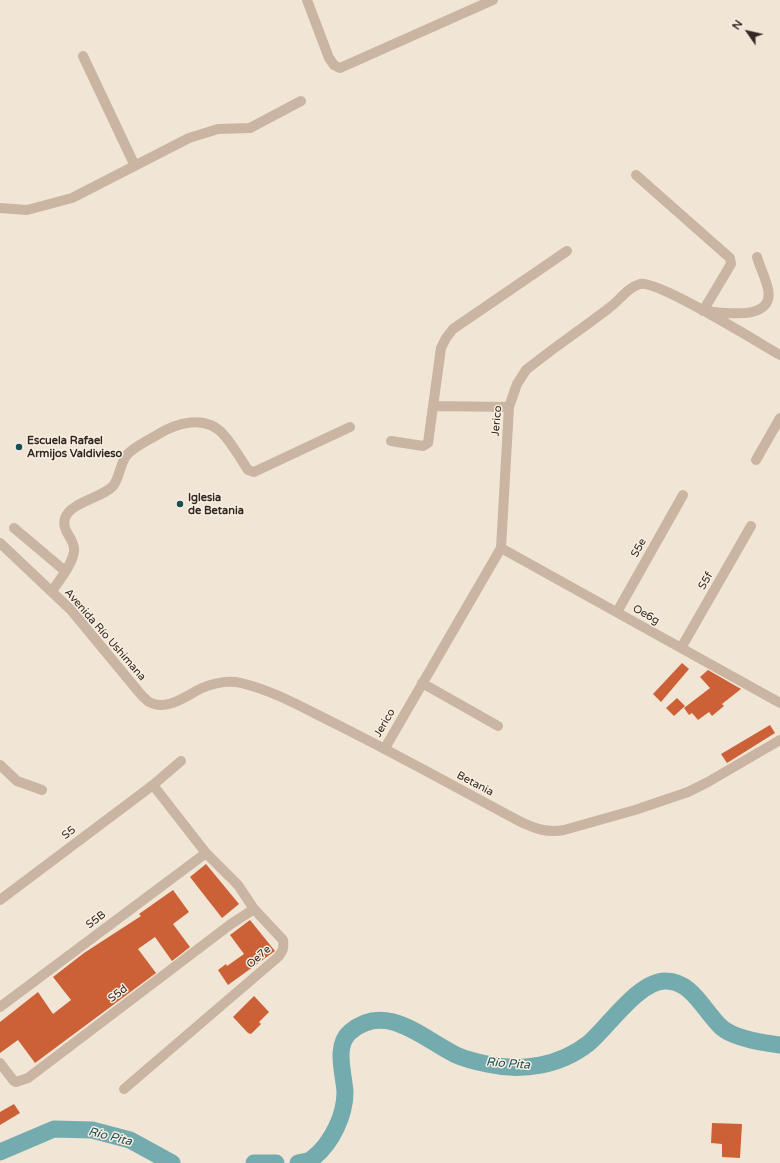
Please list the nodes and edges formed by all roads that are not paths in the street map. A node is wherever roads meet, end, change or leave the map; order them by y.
1 (306, 0) edge
2 (493, 0) edge
3 (83, 56) dead end
4 (301, 101) dead end
5 (135, 166) junction
6 (636, 175) dead end
7 (0, 208) edge
8 (567, 250) dead end
9 (757, 257) dead end
10 (703, 311) junction
11 (780, 355) edge
12 (433, 406) junction
13 (509, 407) junction
14 (780, 418) edge
15 (350, 427) dead end
16 (391, 441) dead end
17 (756, 460) dead end
18 (683, 495) dead end
19 (751, 526) dead end
20 (14, 528) dead end
21 (0, 543) edge
22 (501, 548) junction
23 (66, 571) junction
24 (52, 591) junction
25 (617, 612) junction
26 (681, 648) junction
27 (422, 683) junction
28 (780, 703) edge
29 (160, 705) joint
30 (498, 726) dead end
31 (780, 740) edge
32 (384, 748) junction
33 (181, 761) dead end
34 (0, 765) edge
35 (152, 785) junction
36 (42, 790) dead end
37 (206, 853) junction
38 (0, 900) edge
39 (254, 909) junction
40 (2, 1002) edge
41 (0, 1063) edge
42 (124, 1089) dead end

1 - 2 street
3 - 5 street
4 - 5 street
5 - 7 street
6 - 10 street
8 - 12 street
9 - 10 street
10 - 11 street, Jerico
10 - 13 street, Jerico
12 - 13 street
12 - 16 street
13 - 22 street, Jerico
14 - 17 street
15 - 23 street
18 - 25 street, S5e
19 - 26 street, S5f
20 - 23 street
21 - 24 street, Avenida Río Ushimana
22 - 25 street, Oe6g
22 - 27 street, Jerico
23 - 24 street
24 - 29 street, Avenida Río Ushimana
25 - 26 street, Oe6g
26 - 28 street, Oe6g
27 - 30 street
27 - 32 street, Jerico
29 - 32 street, Betania
31 - 32 street, Betania
33 - 35 street, S5
34 - 36 street
35 - 37 street, Oe7e
35 - 38 street, S5
37 - 39 street, Oe7e
37 - 40 street, S5B
39 - 41 street, S5d
39 - 42 street, Oe7e

